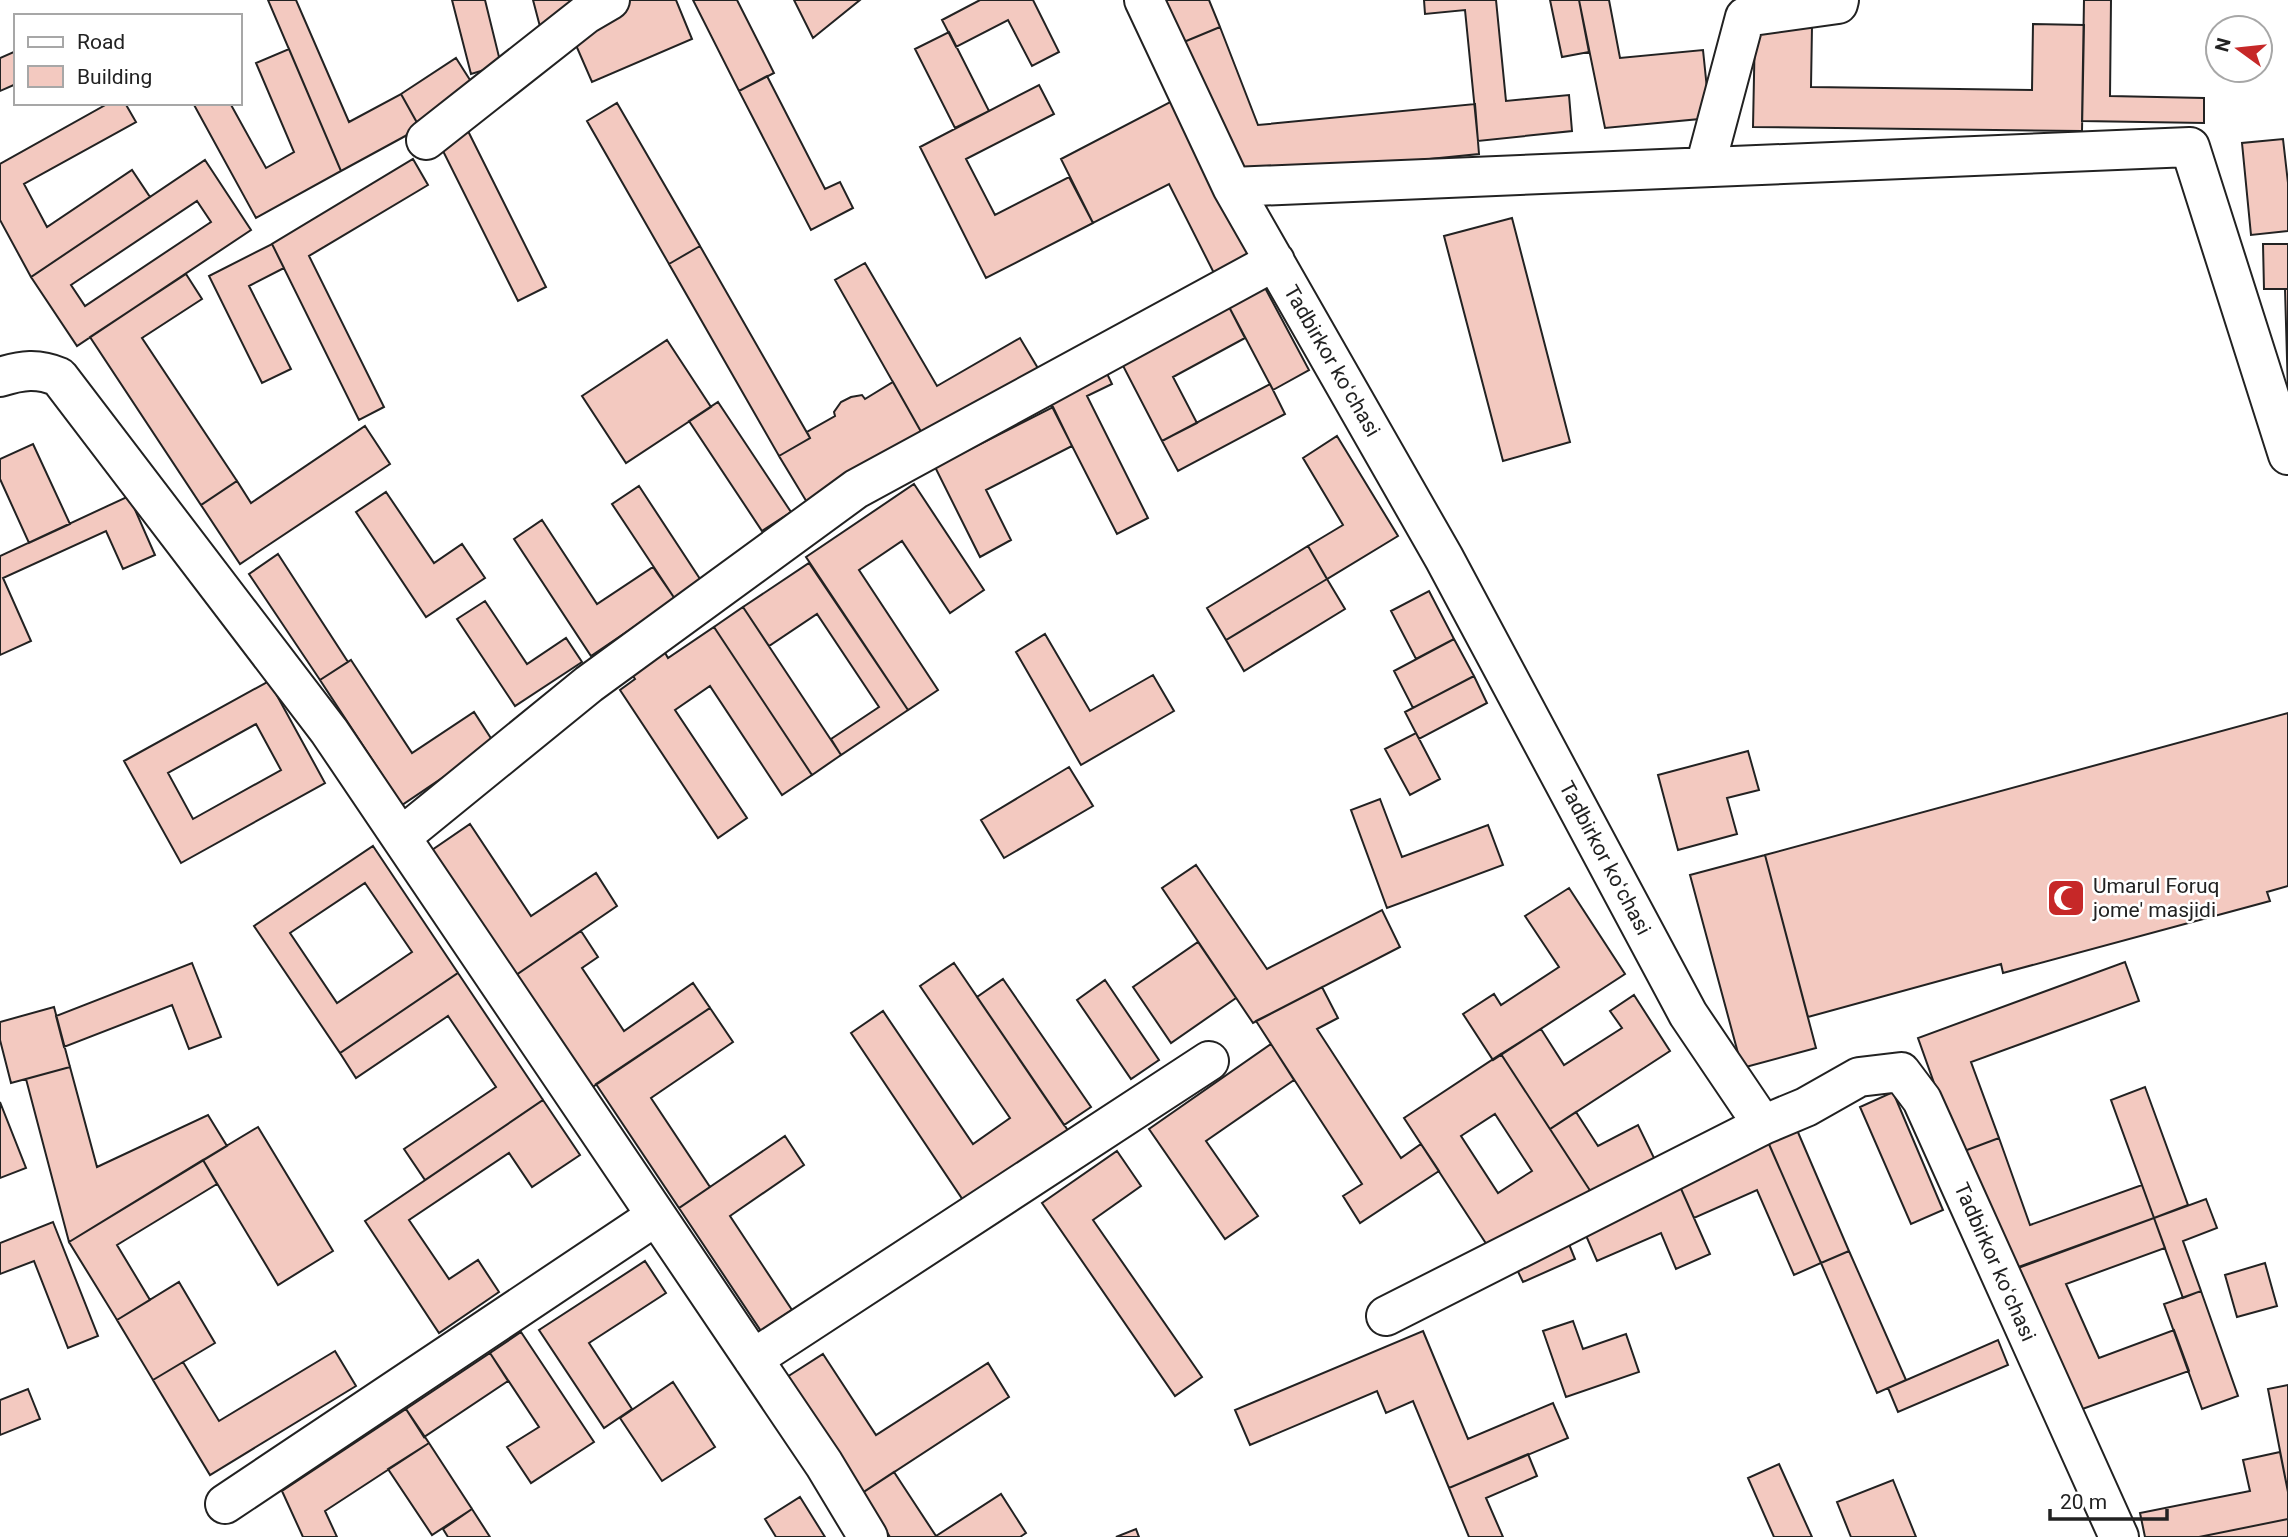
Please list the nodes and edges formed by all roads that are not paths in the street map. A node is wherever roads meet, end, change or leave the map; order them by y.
1 (610, 0) edge
2 (1144, 0) edge
3 (1839, 0) edge
4 (426, 140) dead end
5 (1704, 167) junction
6 (1232, 187) junction
7 (1275, 261) junction
8 (0, 377) edge
9 (2287, 448) edge
10 (401, 837) junction
11 (1209, 1060) dead end
12 (1763, 1125) junction
13 (656, 1216) junction
14 (1386, 1316) dead end
15 (753, 1359) junction
16 (225, 1504) dead end
17 (868, 1537) edge
18 (2119, 1537) edge

1 - 4 street
2 - 6 street, Tadbirkor koʻchasi
3 - 5 street
5 - 6 street
5 - 9 street
6 - 7 street, Tadbirkor koʻchasi
7 - 10 street
7 - 12 street, Tadbirkor koʻchasi
8 - 10 street
10 - 13 street
11 - 15 street
12 - 14 street
12 - 18 street, Tadbirkor koʻchasi
13 - 15 street
13 - 16 street
15 - 17 street

